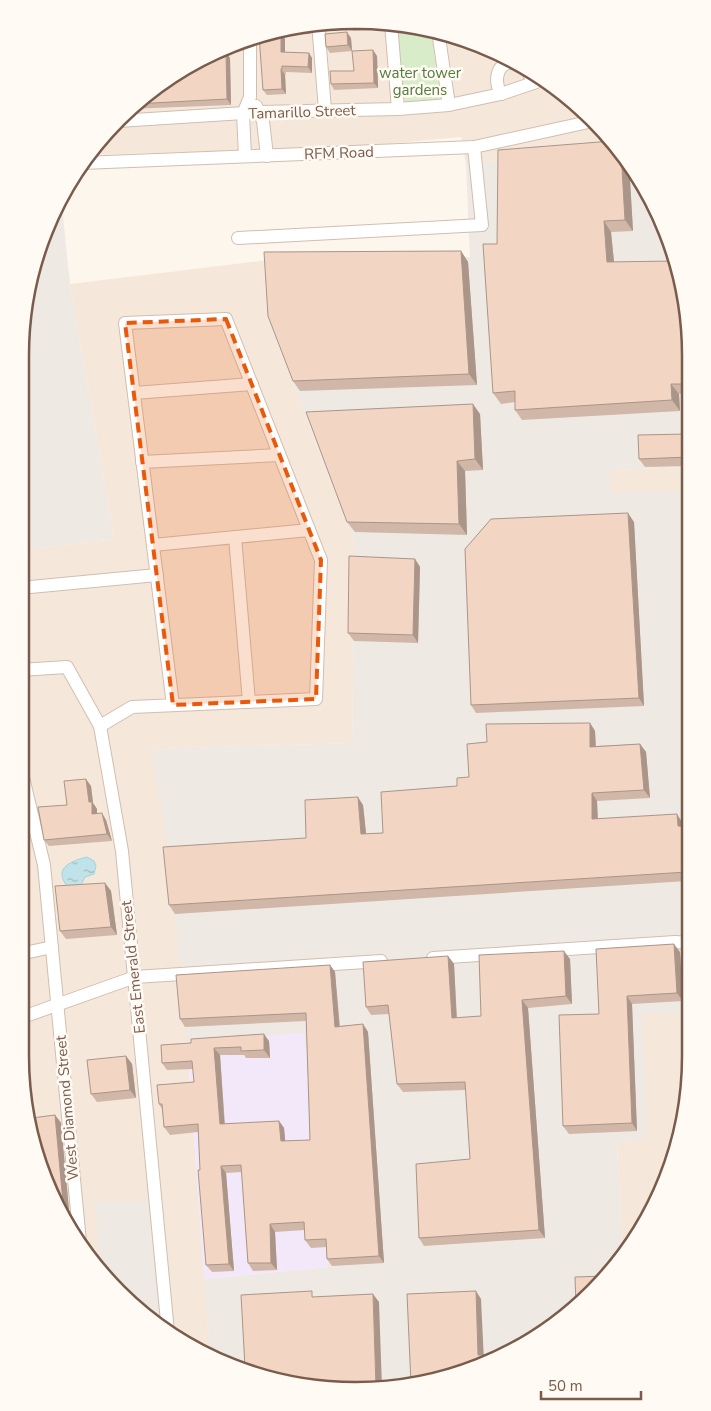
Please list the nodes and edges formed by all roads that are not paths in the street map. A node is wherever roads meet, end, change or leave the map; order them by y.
1 (319, 31) edge
2 (392, 31) edge
3 (439, 40) edge
4 (247, 47) edge
5 (505, 65) edge
6 (530, 80) edge
7 (501, 94) junction
8 (250, 98) junction
9 (449, 105) junction
10 (398, 109) junction
11 (325, 110) junction
12 (260, 112) junction
13 (243, 114) junction
14 (128, 120) edge
15 (585, 123) edge
16 (474, 147) junction
17 (245, 156) junction
18 (267, 156) junction
19 (92, 163) edge
20 (238, 238) dead end
21 (252, 384) junction
22 (134, 393) junction
23 (279, 455) junction
24 (142, 462) junction
25 (309, 530) junction
26 (235, 537) junction
27 (153, 545) junction
28 (157, 574) junction
29 (29, 587) edge
30 (29, 669) edge
31 (249, 702) junction
32 (174, 705) junction
33 (100, 726) junction
34 (29, 802) edge
35 (682, 942) edge
36 (52, 947) junction
37 (29, 952) edge
38 (424, 958) edge
39 (396, 960) edge
40 (134, 976) junction
41 (57, 1005) junction
42 (29, 1015) edge
43 (75, 1222) edge
44 (164, 1320) edge

1 - 11 street
2 - 10 street
3 - 9 street
4 - 8 street
5 - 7 street
6 - 7 street, Tamarillo Street
7 - 9 street, Tamarillo Street
8 - 12 street
8 - 13 street
9 - 10 street, Tamarillo Street
10 - 11 street, Tamarillo Street
11 - 12 street, Tamarillo Street
12 - 13 street, Tamarillo Street
12 - 18 street
13 - 14 street, Tamarillo Street
13 - 17 street
15 - 16 street, RFM Road
16 - 18 street, RFM Road
16 - 20 street
17 - 18 street, RFM Road
17 - 19 street, RFM Road
21 - 22 street
21 - 22 street
21 - 23 street
22 - 24 street
23 - 24 street
23 - 25 street
24 - 27 street
25 - 26 street
25 - 31 street
26 - 27 street
26 - 31 street
27 - 28 street
28 - 29 street
28 - 32 street
30 - 33 street, East Emerald Street
31 - 32 street
32 - 33 street
33 - 40 street, East Emerald Street
34 - 36 street, West Diamond Street
35 - 38 street
36 - 37 street
36 - 41 street, West Diamond Street
39 - 40 street
40 - 41 street
40 - 44 street, East Emerald Street
41 - 42 street
41 - 43 street, West Diamond Street

